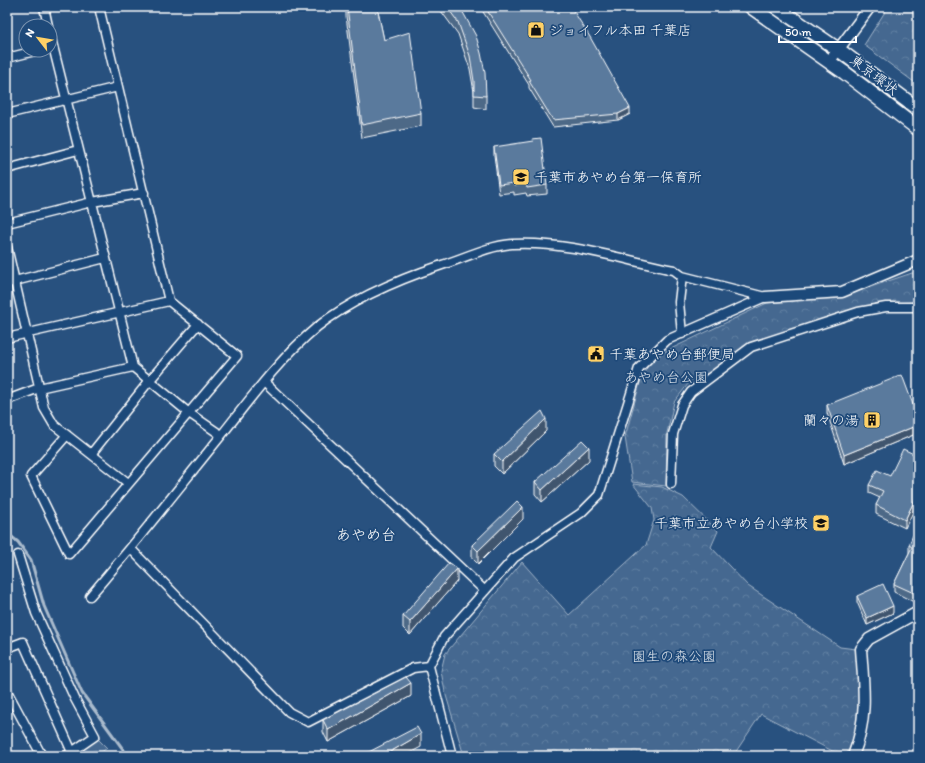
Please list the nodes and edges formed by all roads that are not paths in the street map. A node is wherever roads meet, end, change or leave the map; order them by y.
1 (44, 7) edge
2 (99, 7) edge
3 (752, 7) edge
4 (776, 7) edge
5 (870, 7) edge
6 (46, 18) edge
7 (839, 50) junction
8 (18, 55) edge
9 (7, 58) edge
10 (55, 58) edge
11 (829, 62) junction
12 (118, 87) junction
13 (66, 99) junction
14 (918, 110) edge
15 (7, 114) edge
16 (918, 129) edge
17 (78, 150) junction
18 (7, 169) edge
19 (144, 192) junction
20 (92, 202) junction
21 (7, 223) edge
22 (7, 247) edge
23 (105, 258) junction
24 (918, 260) edge
25 (682, 276) junction
26 (10, 282) edge
27 (765, 297) junction
28 (169, 301) junction
29 (918, 307) edge
30 (120, 312) junction
31 (198, 324) junction
32 (26, 334) junction
33 (682, 334) junction
34 (7, 338) edge
35 (133, 367) junction
36 (150, 380) junction
37 (264, 382) junction
38 (39, 388) junction
39 (7, 400) edge
40 (189, 412) junction
41 (67, 435) junction
42 (221, 435) junction
43 (91, 454) junction
44 (128, 483) junction
45 (671, 484) dead end
46 (131, 549) junction
47 (18, 555) dead end
48 (485, 591) junction
49 (90, 596) dead end
50 (918, 612) edge
51 (7, 648) edge
52 (429, 666) junction
53 (7, 691) edge
54 (69, 754) edge
55 (42, 756) edge
56 (452, 756) edge
57 (854, 756) edge

1 - 6 street
2 - 12 street
3 - 11 highway, 東京環状
4 - 7 highway, 東京環状
5 - 7 street
7 - 11 street
7 - 14 highway, 東京環状
8 - 9 street
10 - 13 street
11 - 16 highway, 東京環状
12 - 13 street
12 - 19 street
13 - 15 street
13 - 17 street
17 - 18 street
17 - 20 street
19 - 20 street
19 - 28 street
20 - 21 street
20 - 23 street
22 - 26 street
23 - 26 street
23 - 30 street
24 - 27 street
25 - 27 street
25 - 33 street
25 - 37 street
26 - 32 street
27 - 33 street
28 - 30 street
28 - 31 street
29 - 45 street
30 - 32 street
30 - 35 street
31 - 36 street
31 - 40 street
32 - 34 street
32 - 38 street
33 - 48 street
35 - 36 street
35 - 38 street
36 - 40 street
36 - 43 street
37 - 42 street
37 - 48 street
38 - 39 street
38 - 41 street
40 - 42 street
40 - 44 street
41 - 43 street
41 - 44 street
42 - 46 street
43 - 44 street
46 - 49 street
46 - 52 street
47 - 54 street
48 - 52 street
50 - 57 street
51 - 54 street
52 - 56 street
53 - 55 street

